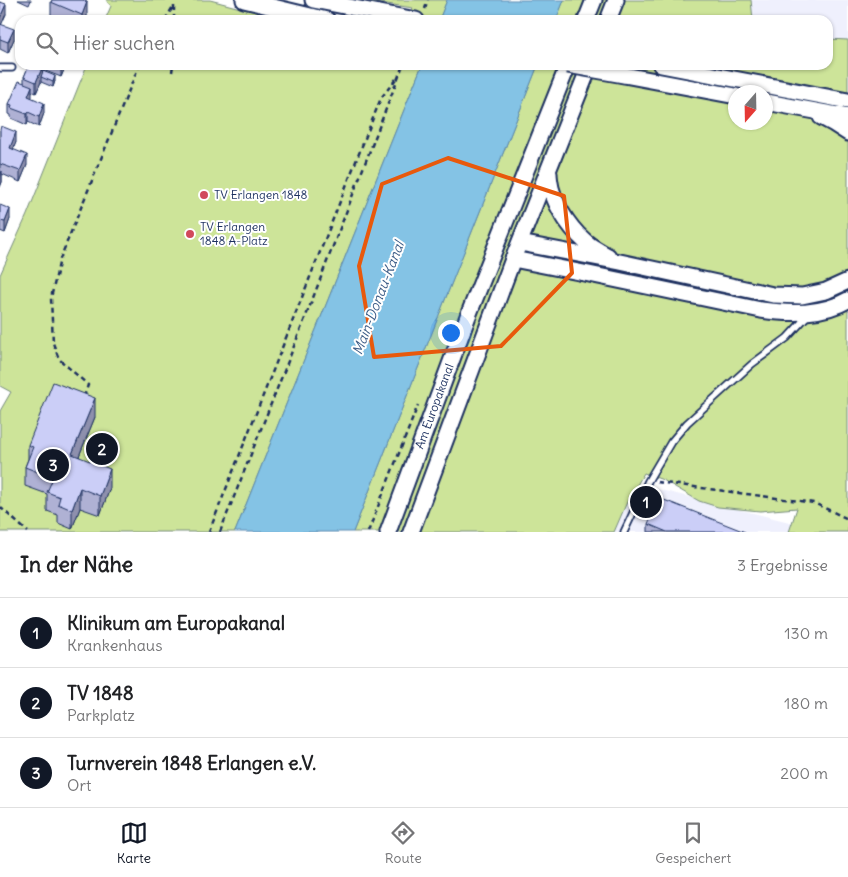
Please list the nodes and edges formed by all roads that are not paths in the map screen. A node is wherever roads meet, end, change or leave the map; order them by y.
1 (244, 0) edge
2 (313, 0) edge
3 (594, 0) edge
4 (616, 0) edge
5 (306, 15) edge
6 (391, 15) edge
7 (588, 15) edge
8 (610, 15) edge
9 (0, 68) edge
10 (12, 68) dead end
11 (566, 70) edge
12 (588, 70) edge
13 (596, 70) edge
14 (687, 70) edge
15 (728, 94) edge
16 (848, 101) edge
17 (773, 103) edge
18 (808, 110) junction
19 (848, 117) edge
20 (848, 133) edge
21 (548, 171) junction
22 (504, 228) junction
23 (514, 250) junction
24 (493, 254) junction
25 (620, 262) junction
26 (848, 280) edge
27 (848, 300) edge
28 (811, 312) junction
29 (388, 532) edge
30 (412, 532) edge
31 (624, 532) edge

1 - 5 main road
2 - 6 main road
3 - 7 main road
4 - 8 main road
9 - 10 lane
11 - 22 main road, Am Europakanal
12 - 21 main road, Am Europakanal
13 - 15 main road, bridge
14 - 16 main road
17 - 18 main road
18 - 19 main road
18 - 20 main road
21 - 23 main road, Am Europakanal
21 - 25 main road
22 - 23 main road
22 - 24 main road, Am Europakanal
23 - 24 main road
23 - 25 main road
23 - 28 main road
23 - 30 main road, Am Europakanal
24 - 29 main road, Am Europakanal
25 - 26 main road
27 - 28 main road
28 - 31 lane

